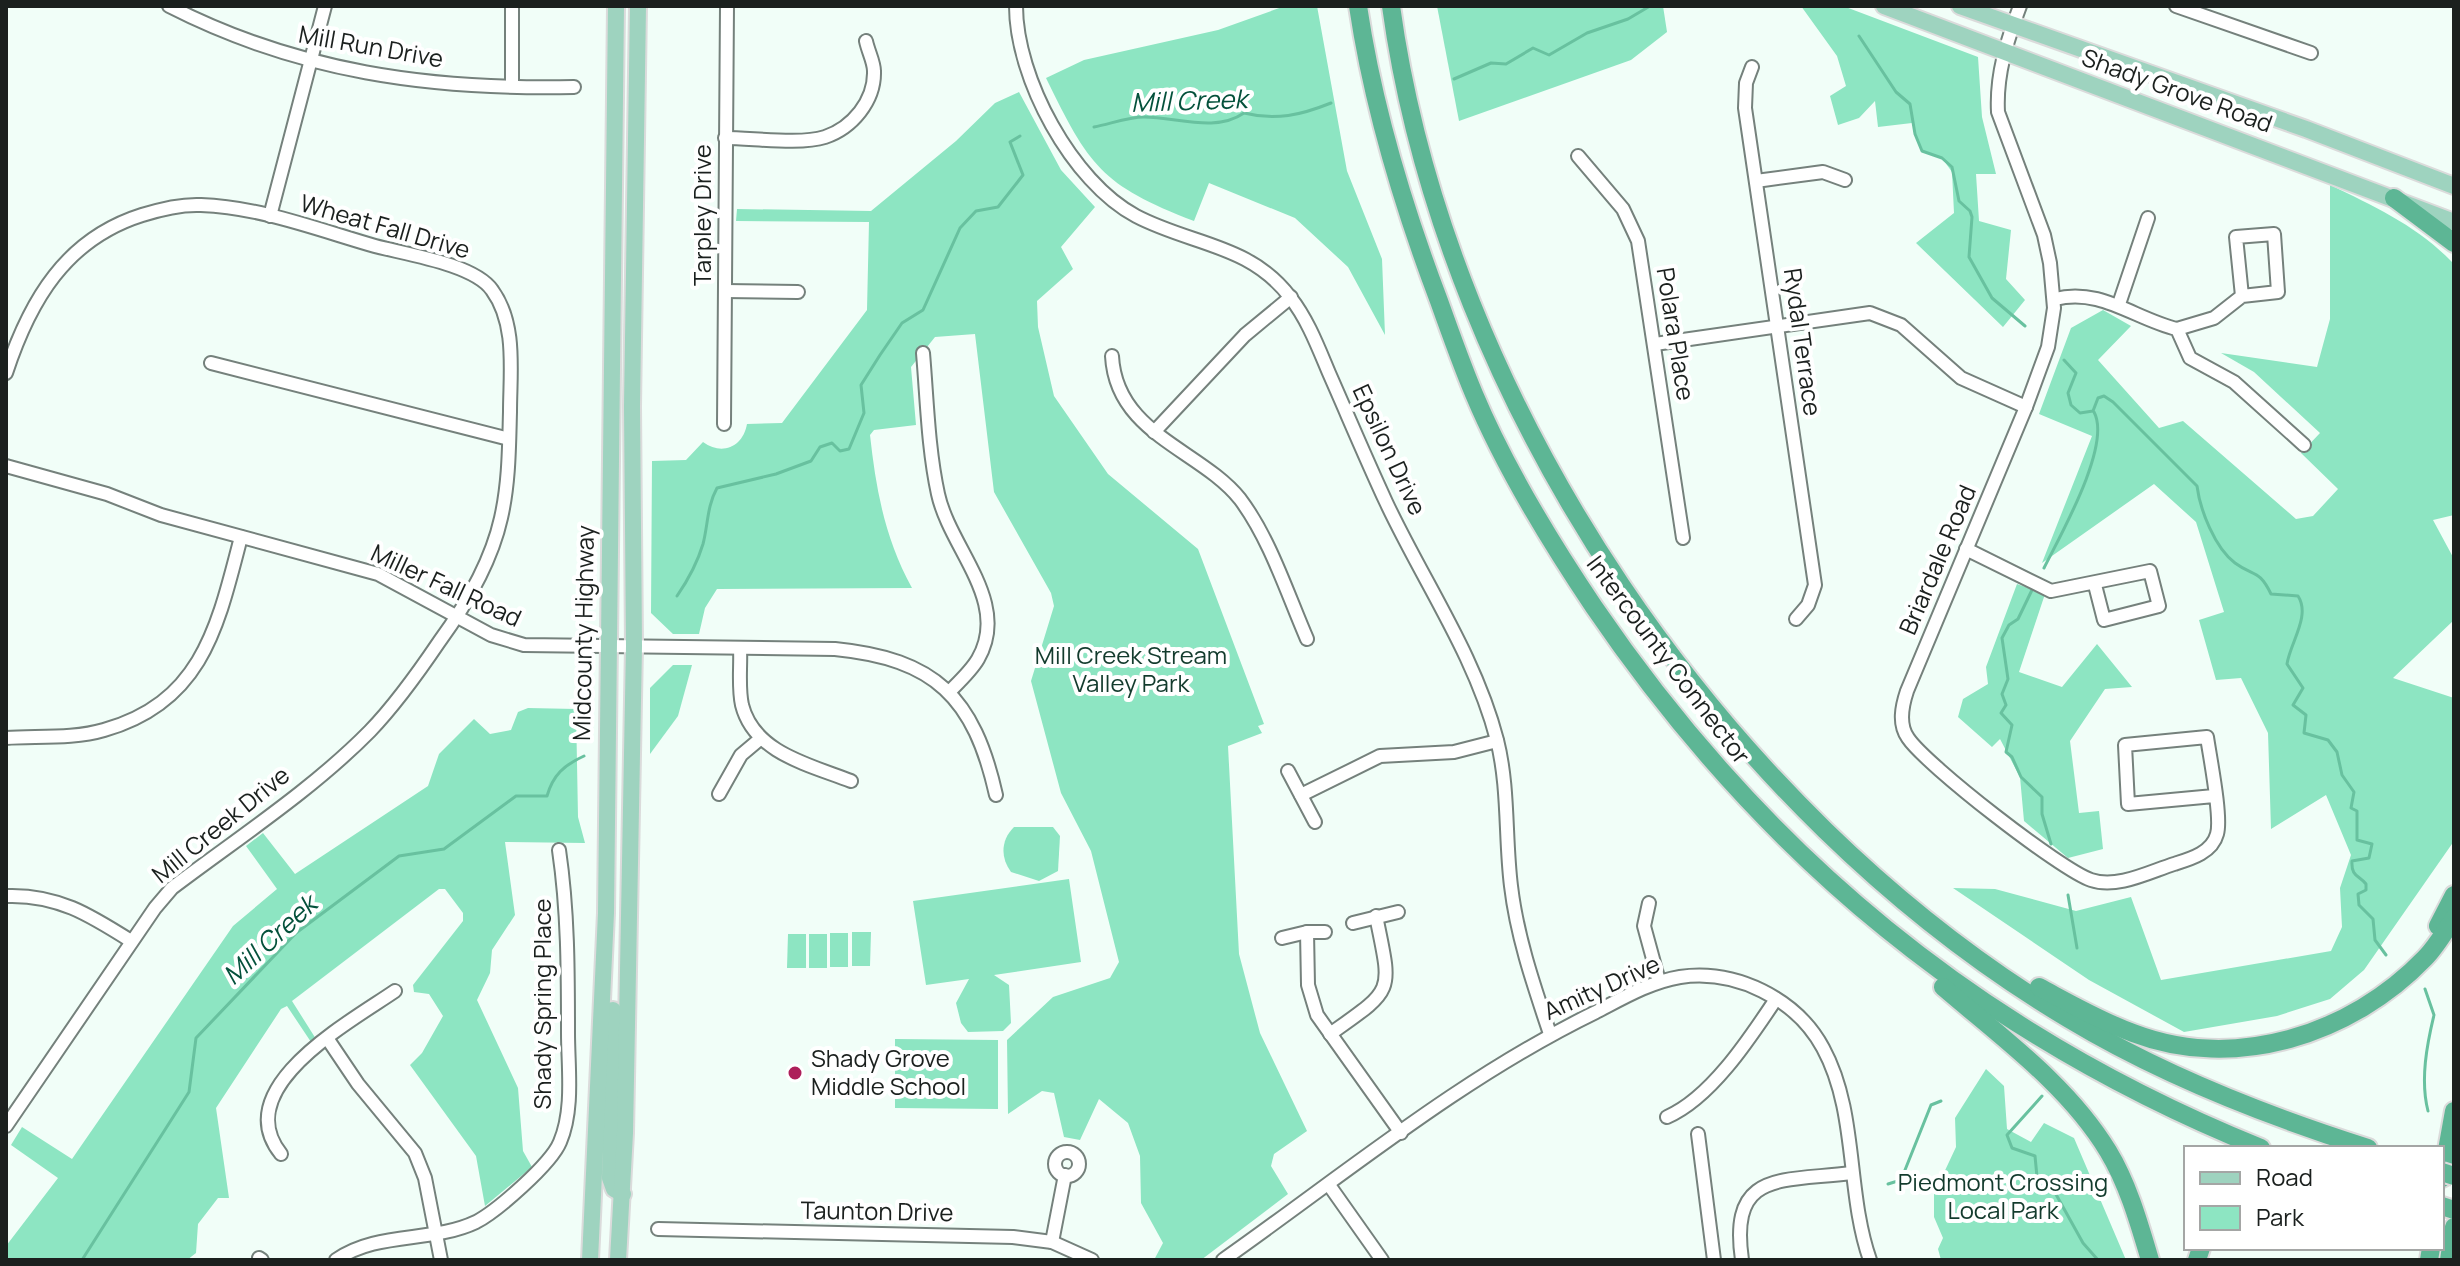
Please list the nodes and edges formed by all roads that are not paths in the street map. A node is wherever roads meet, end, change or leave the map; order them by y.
1 (169, 6) edge
2 (325, 6) edge
3 (512, 6) edge
4 (616, 6) edge
5 (638, 6) edge
6 (727, 6) edge
7 (1016, 6) edge
8 (1358, 6) edge
9 (1391, 6) edge
10 (1884, 6) edge
11 (1960, 6) edge
12 (2020, 6) edge
13 (2176, 6) edge
14 (2012, 26) junction
15 (866, 41) dead end
16 (2004, 52) junction
17 (2311, 53) dead end
18 (310, 63) junction
19 (1752, 67) dead end
20 (512, 86) junction
21 (574, 87) dead end
22 (725, 138) junction
23 (1578, 156) dead end
24 (1845, 180) dead end
25 (1756, 181) junction
26 (2454, 186) edge
27 (2394, 198) junction
28 (270, 216) junction
29 (2148, 218) dead end
30 (2454, 222) edge
31 (2454, 243) edge
32 (725, 291) junction
33 (798, 292) dead end
34 (2242, 296) junction
35 (1291, 297) junction
36 (2055, 299) junction
37 (2119, 304) junction
38 (1777, 328) junction
39 (2177, 329) junction
40 (1655, 344) junction
41 (923, 353) dead end
42 (1112, 356) dead end
43 (211, 363) dead end
44 (6, 373) edge
45 (2026, 407) junction
46 (724, 424) dead end
47 (1154, 432) junction
48 (509, 439) junction
49 (2304, 445) dead end
50 (6, 466) edge
51 (241, 537) junction
52 (1683, 538) dead end
53 (1966, 549) junction
54 (2095, 585) junction
55 (457, 617) junction
56 (1796, 619) dead end
57 (1307, 639) dead end
58 (634, 646) junction
59 (608, 648) junction
60 (740, 648) junction
61 (949, 692) junction
62 (6, 738) edge
63 (760, 739) junction
64 (1497, 741) junction
65 (1288, 771) dead end
66 (851, 781) dead end
67 (719, 794) dead end
68 (996, 795) dead end
69 (1301, 795) junction
70 (2214, 796) junction
71 (1315, 822) dead end
72 (559, 850) dead end
73 (1844, 895) junction
74 (2454, 895) edge
75 (6, 896) edge
76 (1649, 903) dead end
77 (1398, 912) dead end
78 (606, 913) junction
79 (1376, 916) junction
80 (2454, 918) edge
81 (1353, 923) dead end
82 (1307, 932) junction
83 (1325, 932) dead end
84 (1282, 938) dead end
85 (131, 941) junction
86 (1968, 951) junction
87 (1659, 981) junction
88 (2393, 986) junction
89 (395, 991) dead end
90 (1776, 999) junction
91 (1330, 1034) junction
92 (1550, 1034) junction
93 (327, 1038) junction
94 (2454, 1111) edge
95 (1667, 1117) dead end
96 (6, 1126) edge
97 (1401, 1133) junction
98 (1698, 1134) dead end
99 (2256, 1146) edge
100 (2362, 1146) edge
101 (281, 1154) dead end
102 (2444, 1167) edge
103 (1851, 1173) junction
104 (1065, 1175) dead end
105 (1329, 1185) junction
106 (623, 1194) junction
107 (2454, 1227) edge
108 (658, 1229) dead end
109 (435, 1232) junction
110 (1052, 1242) junction
111 (336, 1260) edge
112 (441, 1260) edge
113 (590, 1260) edge
114 (618, 1260) edge
115 (1092, 1260) edge
116 (1223, 1260) edge
117 (1382, 1260) edge
118 (1714, 1260) edge
119 (1742, 1260) edge
120 (1870, 1260) edge
121 (2150, 1260) edge
122 (2449, 1260) edge

1 - 18 street, Mill Run Drive
2 - 18 street
3 - 20 street
4 - 59 main road, Midcounty Highway
5 - 58 main road, Midcounty Highway
6 - 22 street, Tarpley Drive
7 - 35 street, Epsilon Drive
8 - 73 highway, Intercounty Connector
9 - 86 highway, Intercounty Connector
10 - 16 main road, Shady Grove Road
11 - 14 main road, Shady Grove Road
12 - 14 street, Briardale Road
13 - 17 street
14 - 16 street, Briardale Road
14 - 26 main road, Shady Grove Road
15 - 22 street
16 - 27 main road, Shady Grove Road
16 - 36 street, Briardale Road
18 - 20 street, Mill Run Drive
18 - 28 street
19 - 25 street, Rydal Terrace
20 - 21 street, Mill Run Drive
22 - 32 street, Tarpley Drive
23 - 40 street, Polara Place
24 - 25 street
25 - 38 street, Rydal Terrace
27 - 30 main road, Shady Grove Road
27 - 31 highway
28 - 44 street, Wheat Fall Drive
28 - 48 street, Wheat Fall Drive
29 - 37 street
32 - 33 street
32 - 46 street, Tarpley Drive
34 - 34 street
34 - 39 street
35 - 47 street
35 - 64 street, Epsilon Drive
36 - 37 street
36 - 45 street, Briardale Road
37 - 39 street
38 - 40 street
38 - 45 street
38 - 56 street, Rydal Terrace
39 - 49 street
40 - 52 street, Polara Place
41 - 61 street
42 - 47 street
43 - 48 street
45 - 53 street, Briardale Road
47 - 57 street
48 - 55 street, Wheat Fall Drive
50 - 51 street, Miller Fall Road
51 - 55 street, Miller Fall Road
51 - 62 street
53 - 54 street
53 - 70 street, Briardale Road
54 - 54 street
55 - 59 street, Miller Fall Road
55 - 85 street, Mill Creek Drive
58 - 59 street, Miller Fall Road
58 - 60 street, Miller Fall Road
58 - 106 main road, Midcounty Highway
59 - 78 main road, Midcounty Highway
60 - 61 street, Miller Fall Road
60 - 63 street
61 - 68 street, Miller Fall Road
63 - 66 street
63 - 67 street
64 - 69 street
64 - 92 street, Epsilon Drive
65 - 69 street
69 - 71 street
70 - 70 street, Briardale Road
72 - 109 street, Shady Spring Place
73 - 99 highway, Intercounty Connector
73 - 121 highway
74 - 88 highway
75 - 85 street
76 - 87 street
77 - 79 street
78 - 106 main road
78 - 113 main road, Midcounty Highway
79 - 81 street
79 - 91 street
80 - 88 highway
82 - 83 street
82 - 84 street
82 - 91 street
85 - 96 street, Mill Creek Drive
86 - 88 highway
86 - 100 highway, Intercounty Connector
87 - 90 street, Amity Drive
87 - 92 street, Amity Drive
89 - 93 street
90 - 95 street
90 - 103 street, Amity Drive
91 - 97 street
92 - 97 street, Amity Drive
93 - 101 street
93 - 109 street
94 - 102 highway
97 - 105 street, Amity Drive
98 - 118 street
103 - 119 street
103 - 120 street, Amity Drive
104 - 110 street
105 - 116 street, Amity Drive
105 - 117 street
106 - 114 main road, Midcounty Highway
107 - 122 highway
108 - 110 street, Taunton Drive
109 - 111 street, Shady Spring Place
109 - 112 street
110 - 115 street, Taunton Drive

